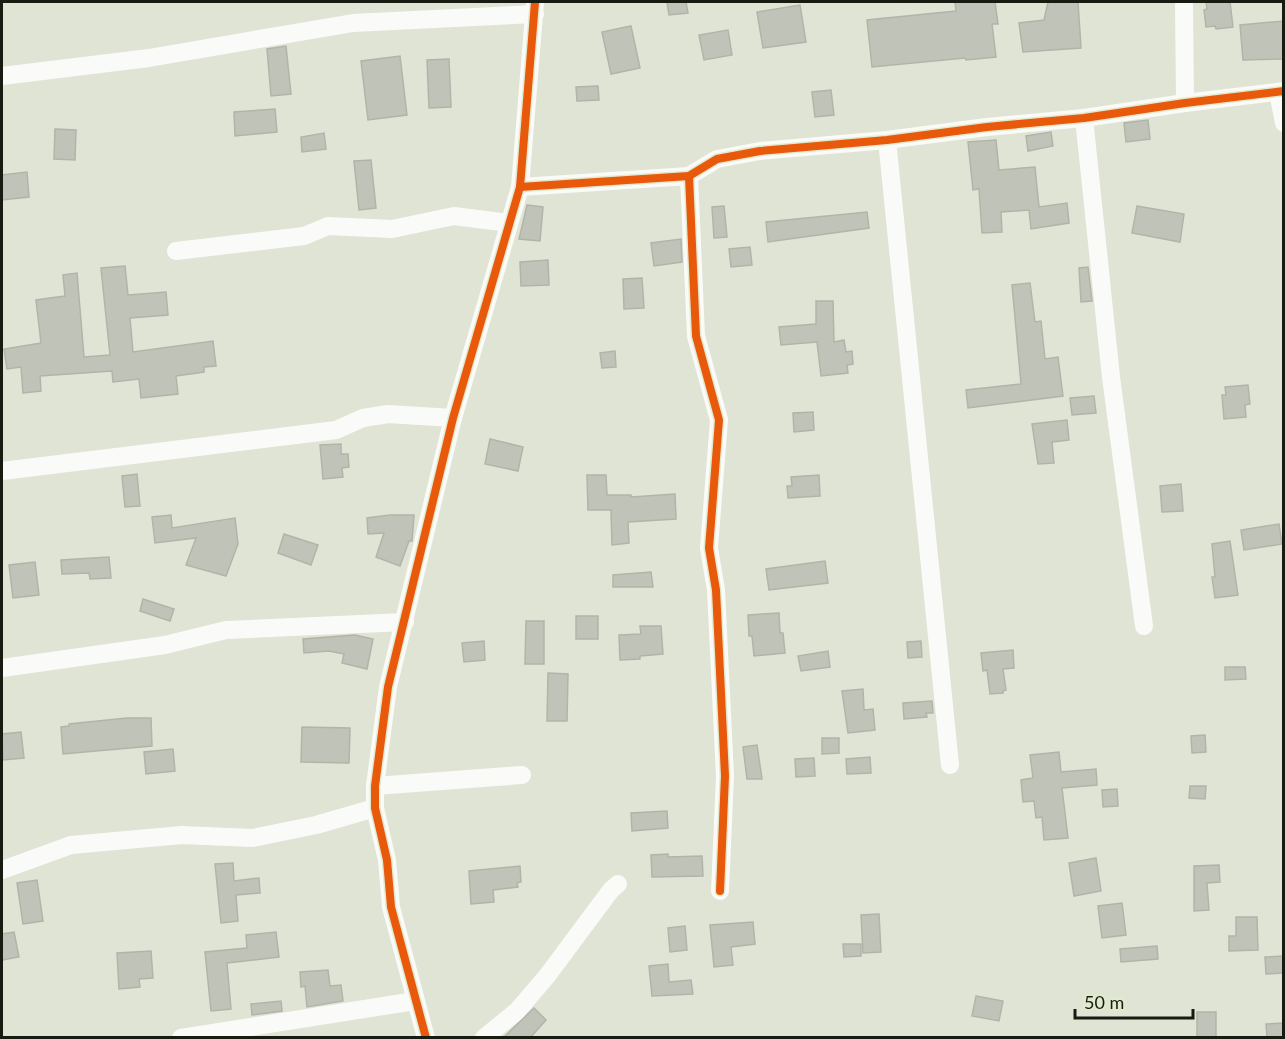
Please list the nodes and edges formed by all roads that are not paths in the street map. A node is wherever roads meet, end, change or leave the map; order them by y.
1 (1184, 2) edge
2 (535, 8) edge
3 (2, 76) edge
4 (1281, 92) edge
5 (1185, 103) junction
6 (1084, 118) junction
7 (1284, 123) edge
8 (887, 140) junction
9 (688, 176) junction
10 (520, 187) junction
11 (509, 224) junction
12 (176, 251) dead end
13 (453, 418) junction
14 (2, 471) edge
15 (405, 622) junction
16 (1144, 626) dead end
17 (2, 668) edge
18 (950, 765) dead end
19 (522, 775) dead end
20 (375, 786) junction
21 (375, 808) junction
22 (2, 870) edge
23 (618, 884) dead end
24 (720, 891) dead end
25 (415, 1001) junction
26 (181, 1038) edge
27 (426, 1038) edge
28 (484, 1038) edge

1 - 5 street
2 - 3 street
2 - 10 street
4 - 5 street
4 - 7 street
5 - 6 street
6 - 8 street
6 - 16 street
8 - 9 street
8 - 18 street
9 - 10 street
9 - 24 street
10 - 11 street
11 - 12 street
11 - 13 street
13 - 14 street
13 - 15 street
15 - 17 street
15 - 20 street
19 - 20 street
20 - 21 street
21 - 22 street
21 - 25 street
23 - 28 street
25 - 26 street
25 - 27 street

